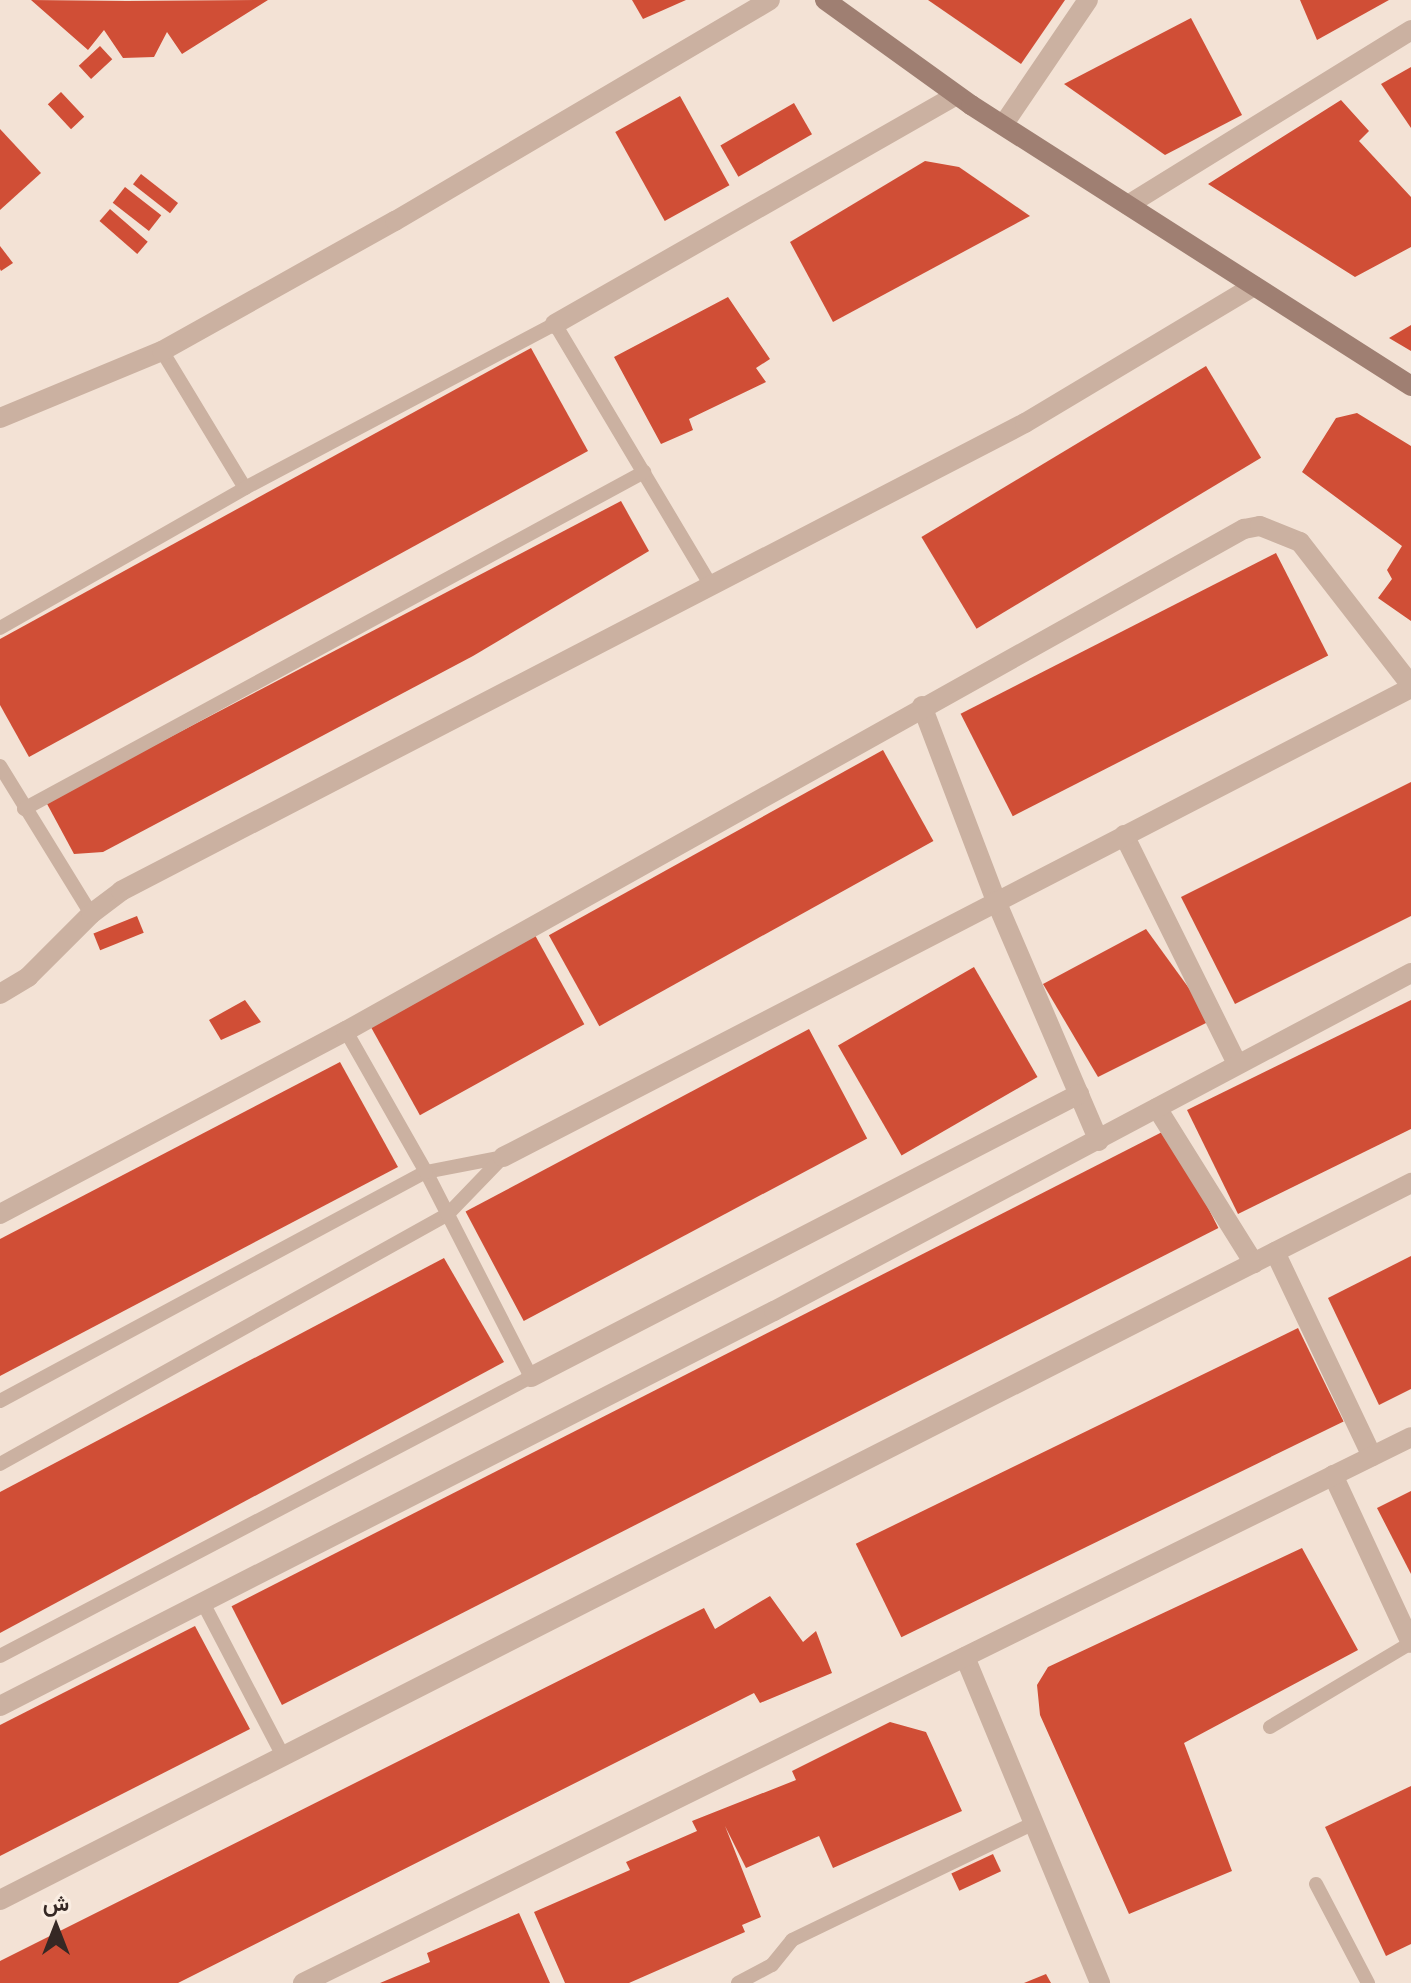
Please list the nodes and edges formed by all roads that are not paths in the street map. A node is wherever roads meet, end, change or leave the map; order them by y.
1 (770, 0) edge
2 (1088, 0) edge
3 (837, 4) edge
4 (1411, 30) edge
5 (956, 95) junction
6 (1003, 125) junction
7 (1128, 205) junction
8 (1254, 286) junction
9 (555, 324) junction
10 (162, 351) junction
11 (1411, 386) edge
12 (0, 418) edge
13 (644, 472) junction
14 (245, 488) junction
15 (712, 587) junction
16 (0, 628) edge
17 (1411, 687) edge
18 (922, 706) junction
19 (0, 766) edge
20 (24, 809) junction
21 (1124, 835) junction
22 (996, 901) junction
23 (91, 914) junction
24 (1411, 973) edge
25 (0, 994) edge
26 (346, 1031) junction
27 (1237, 1064) junction
28 (1079, 1094) junction
29 (1157, 1108) junction
30 (1099, 1141) junction
31 (503, 1157) junction
32 (426, 1172) junction
33 (1411, 1183) edge
34 (0, 1214) edge
35 (448, 1214) junction
36 (1275, 1252) junction
37 (1254, 1263) junction
38 (531, 1377) junction
39 (0, 1401) edge
40 (1411, 1437) edge
41 (1372, 1456) junction
42 (0, 1464) edge
43 (1333, 1475) junction
44 (202, 1601) junction
45 (1411, 1643) edge
46 (0, 1656) edge
47 (965, 1657) junction
48 (0, 1706) edge
49 (1270, 1727) dead end
50 (283, 1756) junction
51 (1034, 1823) junction
52 (1316, 1884) dead end
53 (0, 1900) edge
54 (303, 1983) edge
55 (738, 1983) edge
56 (1100, 1983) edge
57 (1368, 1983) edge

1 - 10 street
2 - 6 street
3 - 5 street
4 - 7 street
5 - 6 street
5 - 9 street
6 - 7 street
7 - 8 street
8 - 11 street
8 - 15 street
9 - 13 lane
9 - 14 lane
10 - 12 street
10 - 14 lane
13 - 15 lane
13 - 20 lane
14 - 16 lane
15 - 23 street
17 - 18 street
17 - 21 street
18 - 22 street
18 - 26 street
19 - 20 lane
20 - 23 lane
21 - 22 street
21 - 27 street
22 - 28 street
22 - 31 street
23 - 25 street
24 - 27 street
26 - 32 lane
26 - 34 street
27 - 29 street
28 - 30 street
28 - 38 street
29 - 30 street
29 - 37 street
30 - 44 street
31 - 32 lane
31 - 35 lane
32 - 35 lane
32 - 39 lane
33 - 36 street
35 - 38 lane
35 - 42 lane
36 - 37 street
36 - 41 street
37 - 50 street
38 - 46 lane
40 - 41 street
41 - 43 street
43 - 45 street
43 - 47 street
44 - 48 street
44 - 50 lane
45 - 49 lane
47 - 51 street
47 - 54 street
50 - 53 street
51 - 55 lane
51 - 56 street
52 - 57 lane

